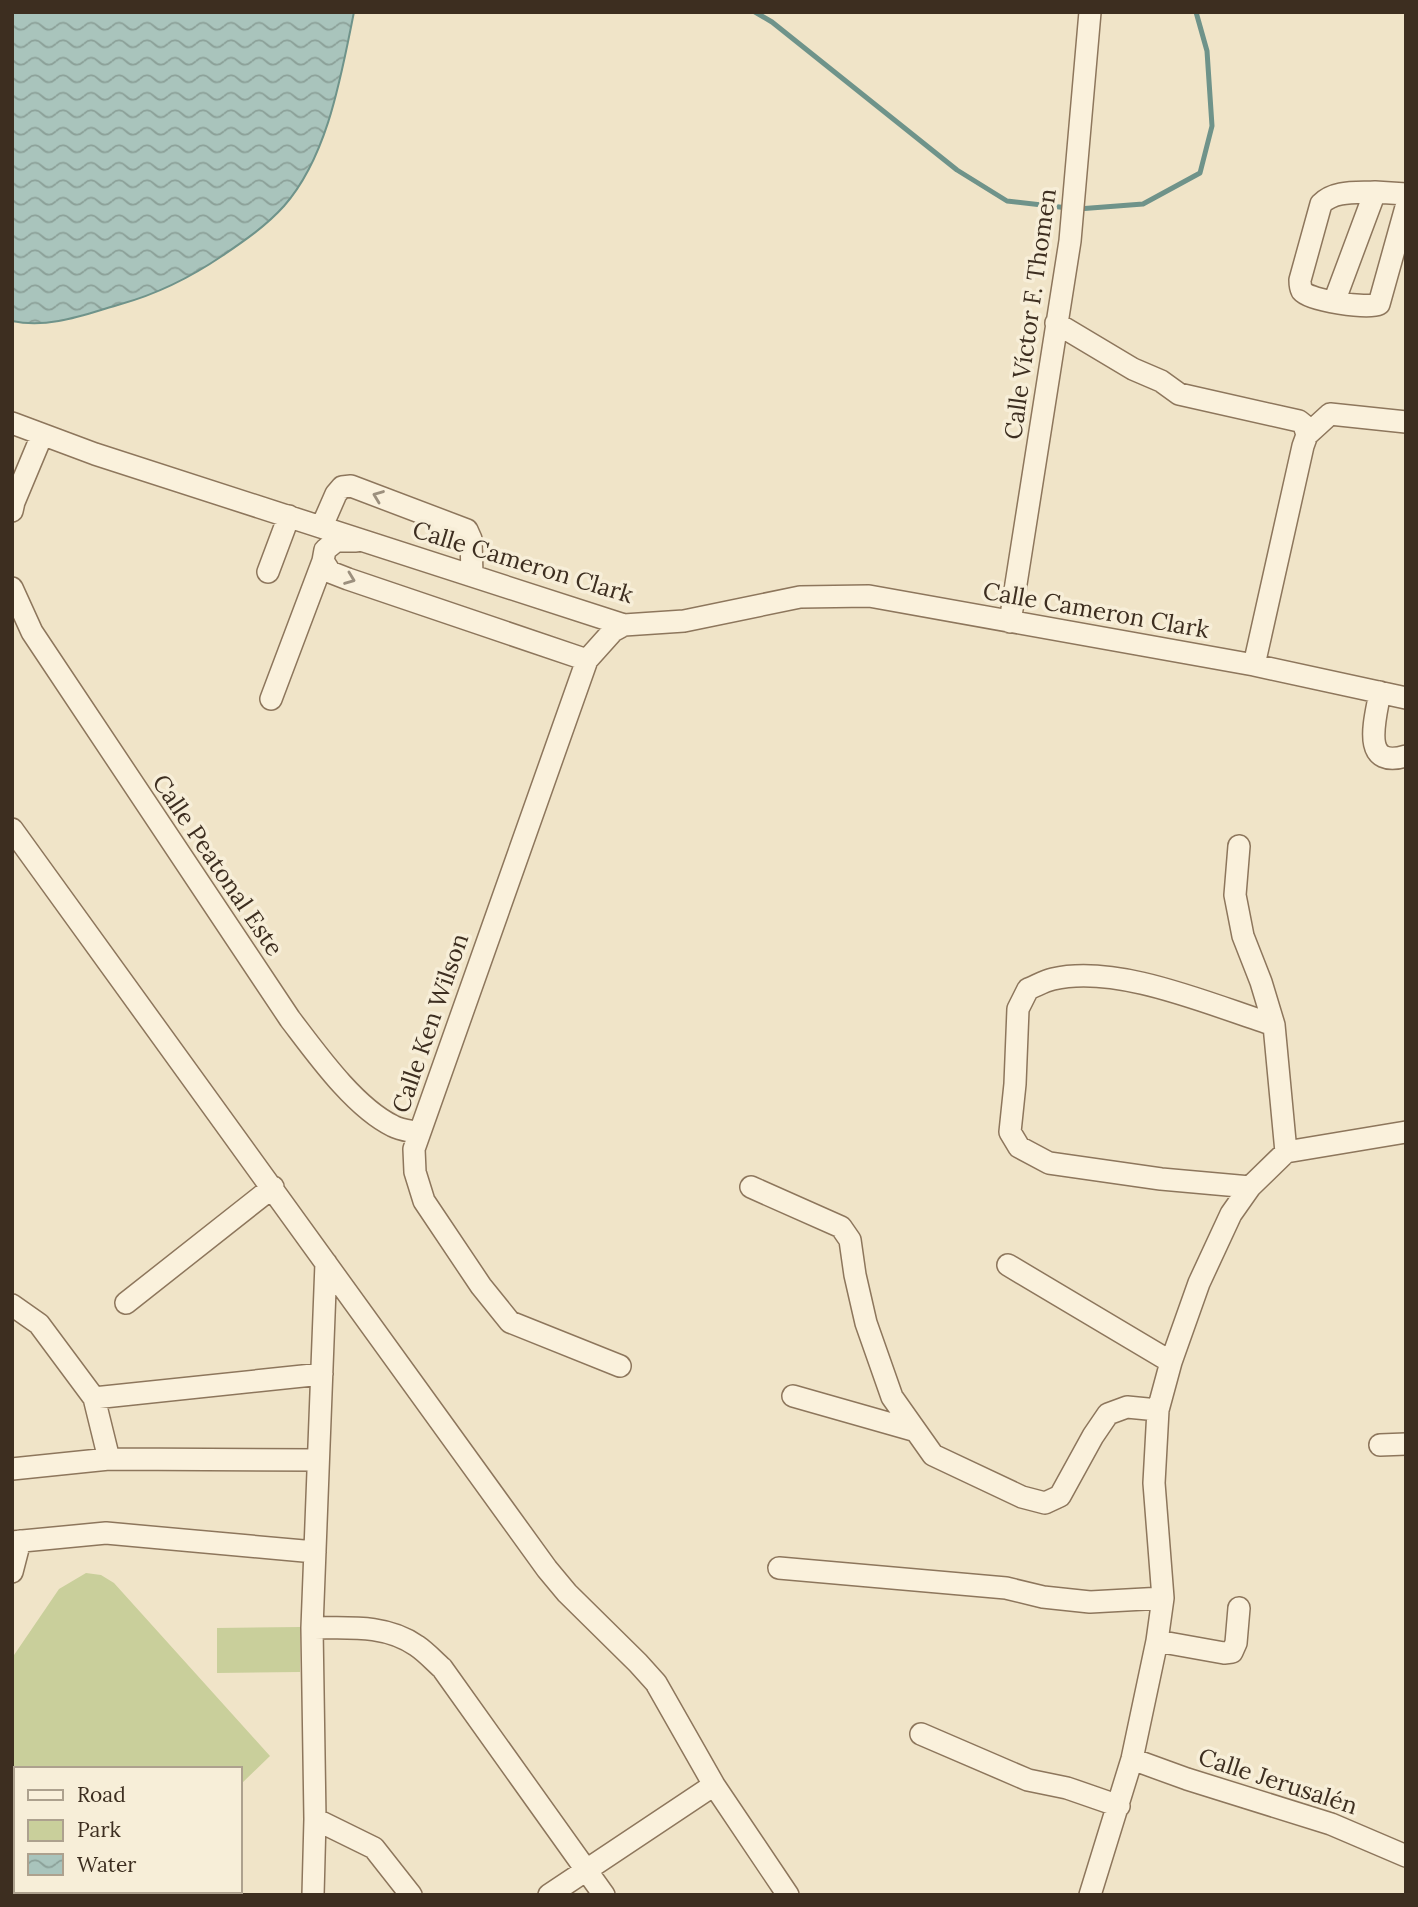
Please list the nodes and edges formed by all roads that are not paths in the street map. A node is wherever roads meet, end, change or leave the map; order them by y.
1 (1090, 12) edge
2 (1375, 192) junction
3 (1406, 194) edge
4 (1406, 207) edge
5 (1334, 302) junction
6 (1056, 323) junction
7 (1406, 422) edge
8 (12, 423) edge
9 (42, 435) junction
10 (1307, 435) junction
11 (12, 511) edge
12 (289, 516) junction
13 (322, 526) junction
14 (369, 541) junction
15 (323, 562) junction
16 (268, 572) dead end
17 (472, 575) junction
18 (12, 588) edge
19 (1010, 622) junction
20 (624, 625) junction
21 (587, 660) junction
22 (1254, 665) junction
23 (1380, 692) junction
24 (1406, 698) edge
25 (271, 699) dead end
26 (1406, 756) edge
27 (12, 829) edge
28 (1239, 846) dead end
29 (1274, 1025) junction
30 (1406, 1132) edge
31 (419, 1133) junction
32 (1286, 1152) junction
33 (273, 1187) junction
34 (751, 1187) dead end
35 (1250, 1187) junction
36 (326, 1263) junction
37 (1008, 1265) dead end
38 (126, 1303) dead end
39 (12, 1305) edge
40 (1171, 1362) junction
41 (621, 1366) dead end
42 (322, 1374) junction
43 (793, 1396) dead end
44 (94, 1398) junction
45 (1158, 1410) junction
46 (916, 1431) junction
47 (1406, 1444) edge
48 (1380, 1445) dead end
49 (109, 1459) junction
50 (318, 1460) junction
51 (12, 1469) edge
52 (16, 1541) edge
53 (315, 1552) junction
54 (779, 1567) dead end
55 (12, 1573) edge
56 (1163, 1598) junction
57 (1239, 1608) dead end
58 (312, 1628) junction
59 (1157, 1642) junction
60 (921, 1734) dead end
61 (1132, 1759) junction
62 (714, 1785) junction
63 (1119, 1806) junction
64 (315, 1819) junction
65 (1406, 1856) edge
66 (586, 1870) junction
67 (313, 1895) edge
68 (411, 1895) edge
69 (549, 1895) edge
70 (604, 1895) edge
71 (788, 1895) edge
72 (1090, 1895) edge

1 - 6 street, Calle Víctor F. Thomen
2 - 3 street
2 - 5 street
2 - 5 street
4 - 5 street
6 - 10 street
6 - 19 street, Calle Víctor F. Thomen
7 - 10 street
8 - 9 street, Calle Cameron Clark
9 - 11 street
9 - 12 street, Calle Cameron Clark
10 - 22 street
12 - 13 street, Calle Cameron Clark
12 - 16 street
13 - 14 street, Calle Cameron Clark
17 -> 13 street
14 - 15 street
14 - 17 street, Calle Cameron Clark
15 -> 21 street
15 - 25 street
17 - 20 street, Calle Cameron Clark
18 - 31 street, Calle Peatonal Este
19 - 20 street, Calle Cameron Clark
19 - 22 street, Calle Cameron Clark
20 - 21 street, Calle Ken Wilson
21 - 31 street, Calle Ken Wilson
22 - 23 street, Calle Cameron Clark
23 - 24 street, Calle Cameron Clark
23 - 26 street
27 - 33 street
28 - 29 street
29 - 32 street
29 - 35 street
30 - 32 street
31 - 41 street, Calle Ken Wilson
32 - 35 street
33 - 36 street
33 - 38 street
34 - 46 street
35 - 40 street
36 - 42 street
36 - 62 street
37 - 40 street
39 - 44 street
40 - 45 street
42 - 44 street
42 - 50 street
43 - 46 street
44 - 49 street
45 - 46 street
45 - 56 street
47 - 48 street
49 - 50 street
49 - 51 street
50 - 53 street
52 - 53 street
52 - 55 street
53 - 58 street
54 - 56 street
56 - 59 street
57 - 59 street
58 - 64 street
58 - 66 street
59 - 61 street
60 - 63 street
61 - 63 street
61 - 65 street, Calle Jerusalén
62 - 66 street
62 - 71 street
63 - 72 street
64 - 67 street
64 - 68 street
66 - 69 street
66 - 70 street

